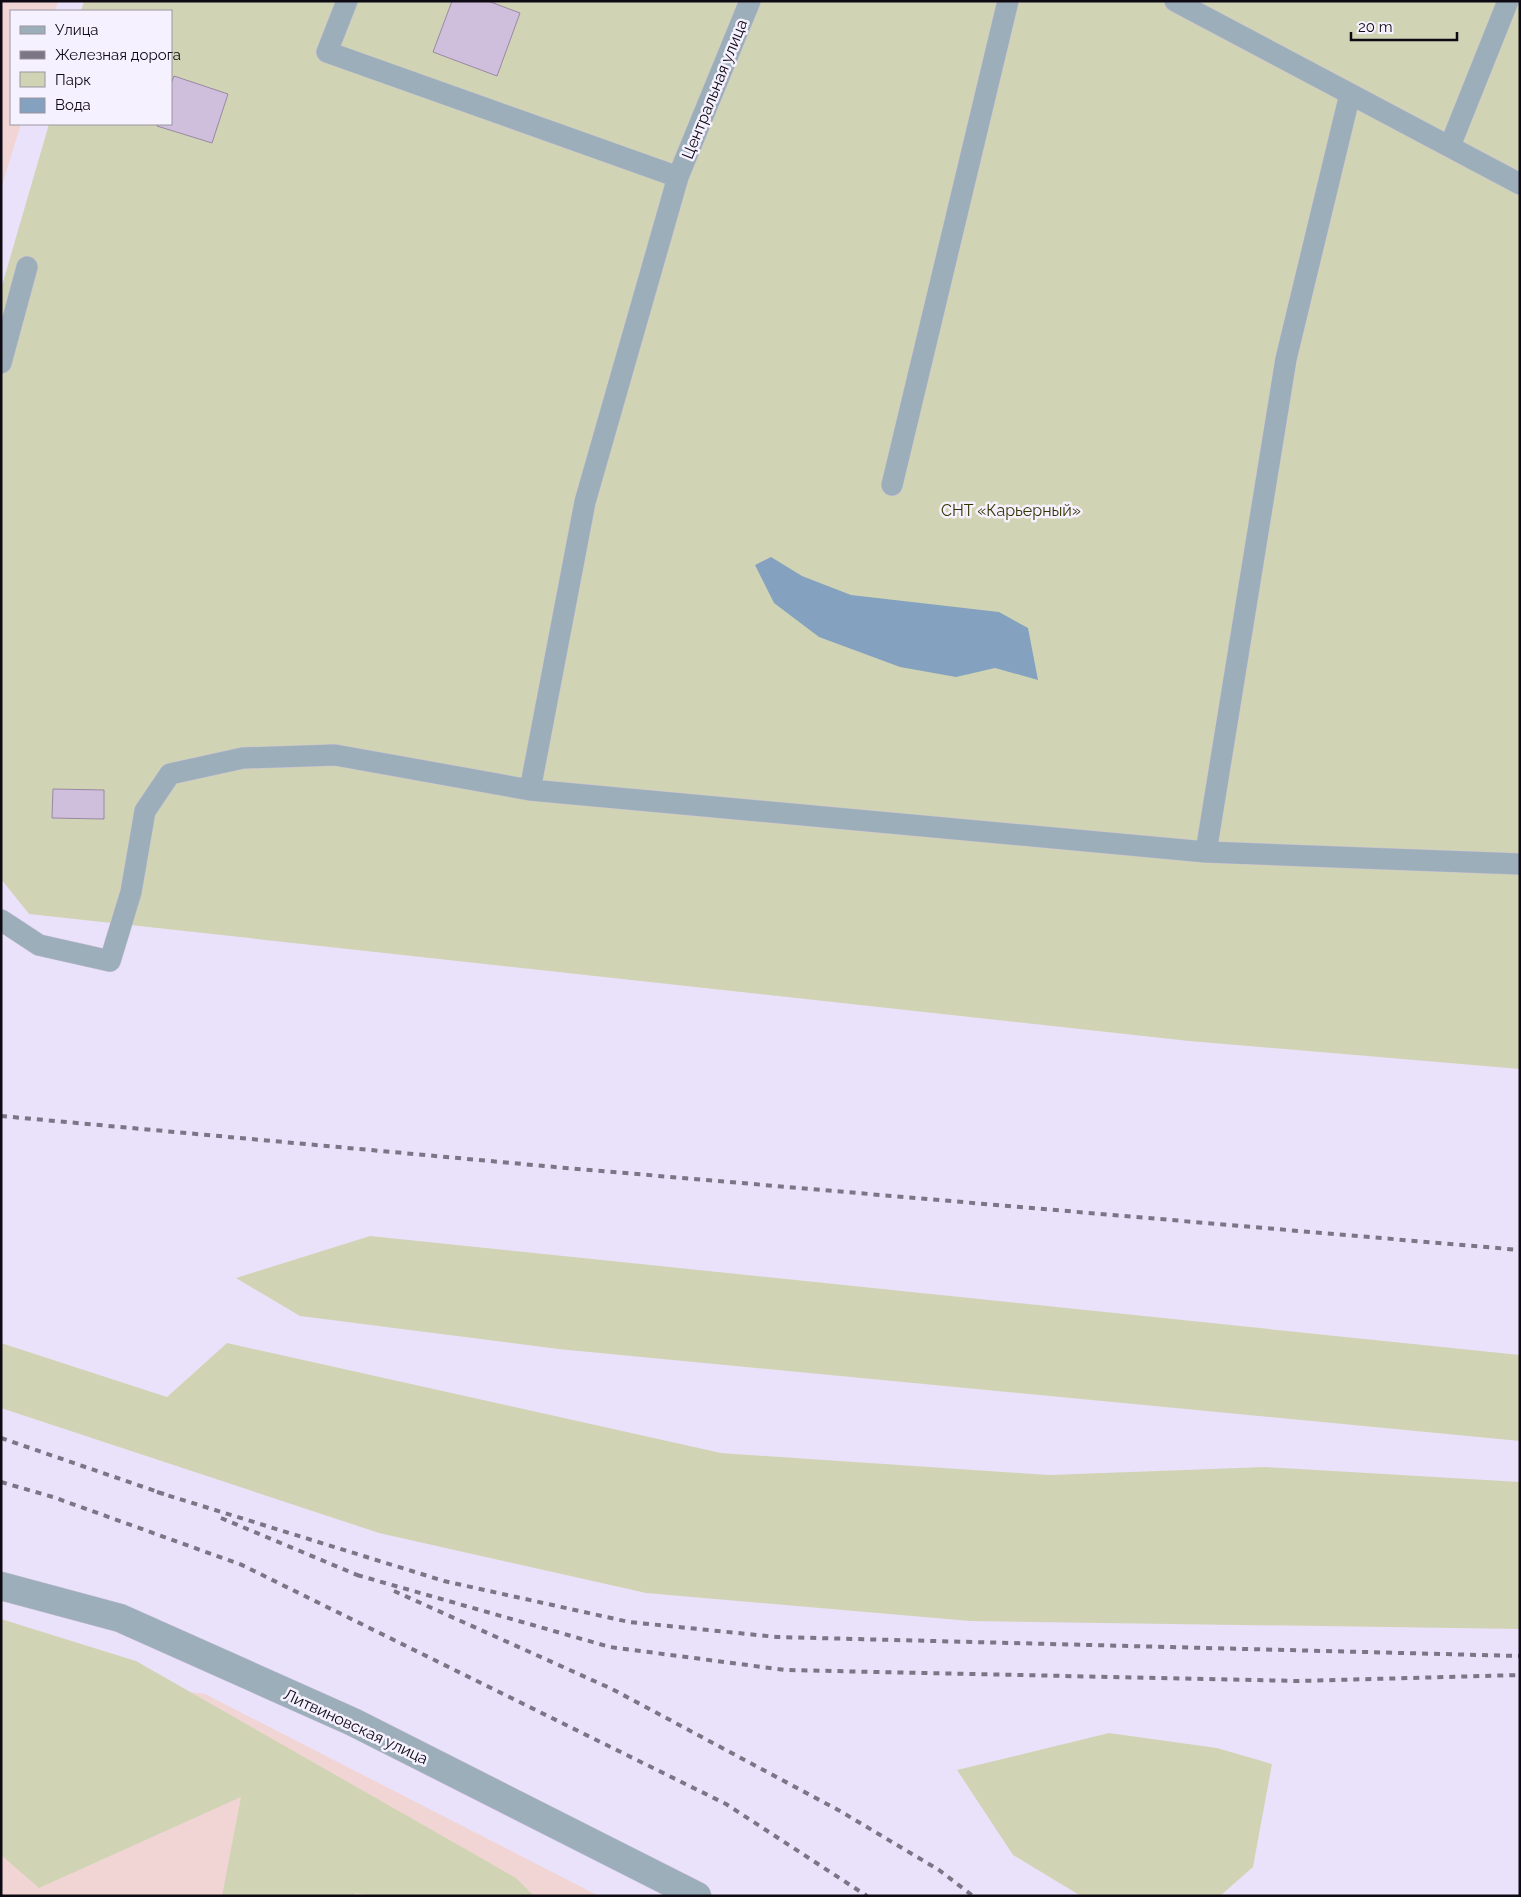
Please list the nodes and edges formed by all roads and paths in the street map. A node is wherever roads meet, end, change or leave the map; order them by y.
1 (347, 1) edge
2 (750, 1) edge
3 (1008, 1) edge
4 (1175, 1) edge
5 (1508, 1) edge
6 (1350, 94) junction
7 (1450, 146) junction
8 (678, 177) junction
9 (1520, 184) edge
10 (27, 267) dead end
11 (1, 363) edge
12 (892, 485) dead end
13 (530, 790) junction
14 (1206, 852) junction
15 (1520, 864) edge
16 (1, 920) edge
17 (1, 1586) edge
18 (697, 1896) edge

1 - 8 lane
2 - 8 lane, Центральная улица
3 - 12 lane
4 - 6 lane
5 - 7 lane
6 - 7 lane
6 - 14 lane
7 - 9 lane
8 - 13 lane, Центральная улица
10 - 11 lane
13 - 14 lane
13 - 16 lane
14 - 15 lane
17 - 18 street, Литвиновская улица

